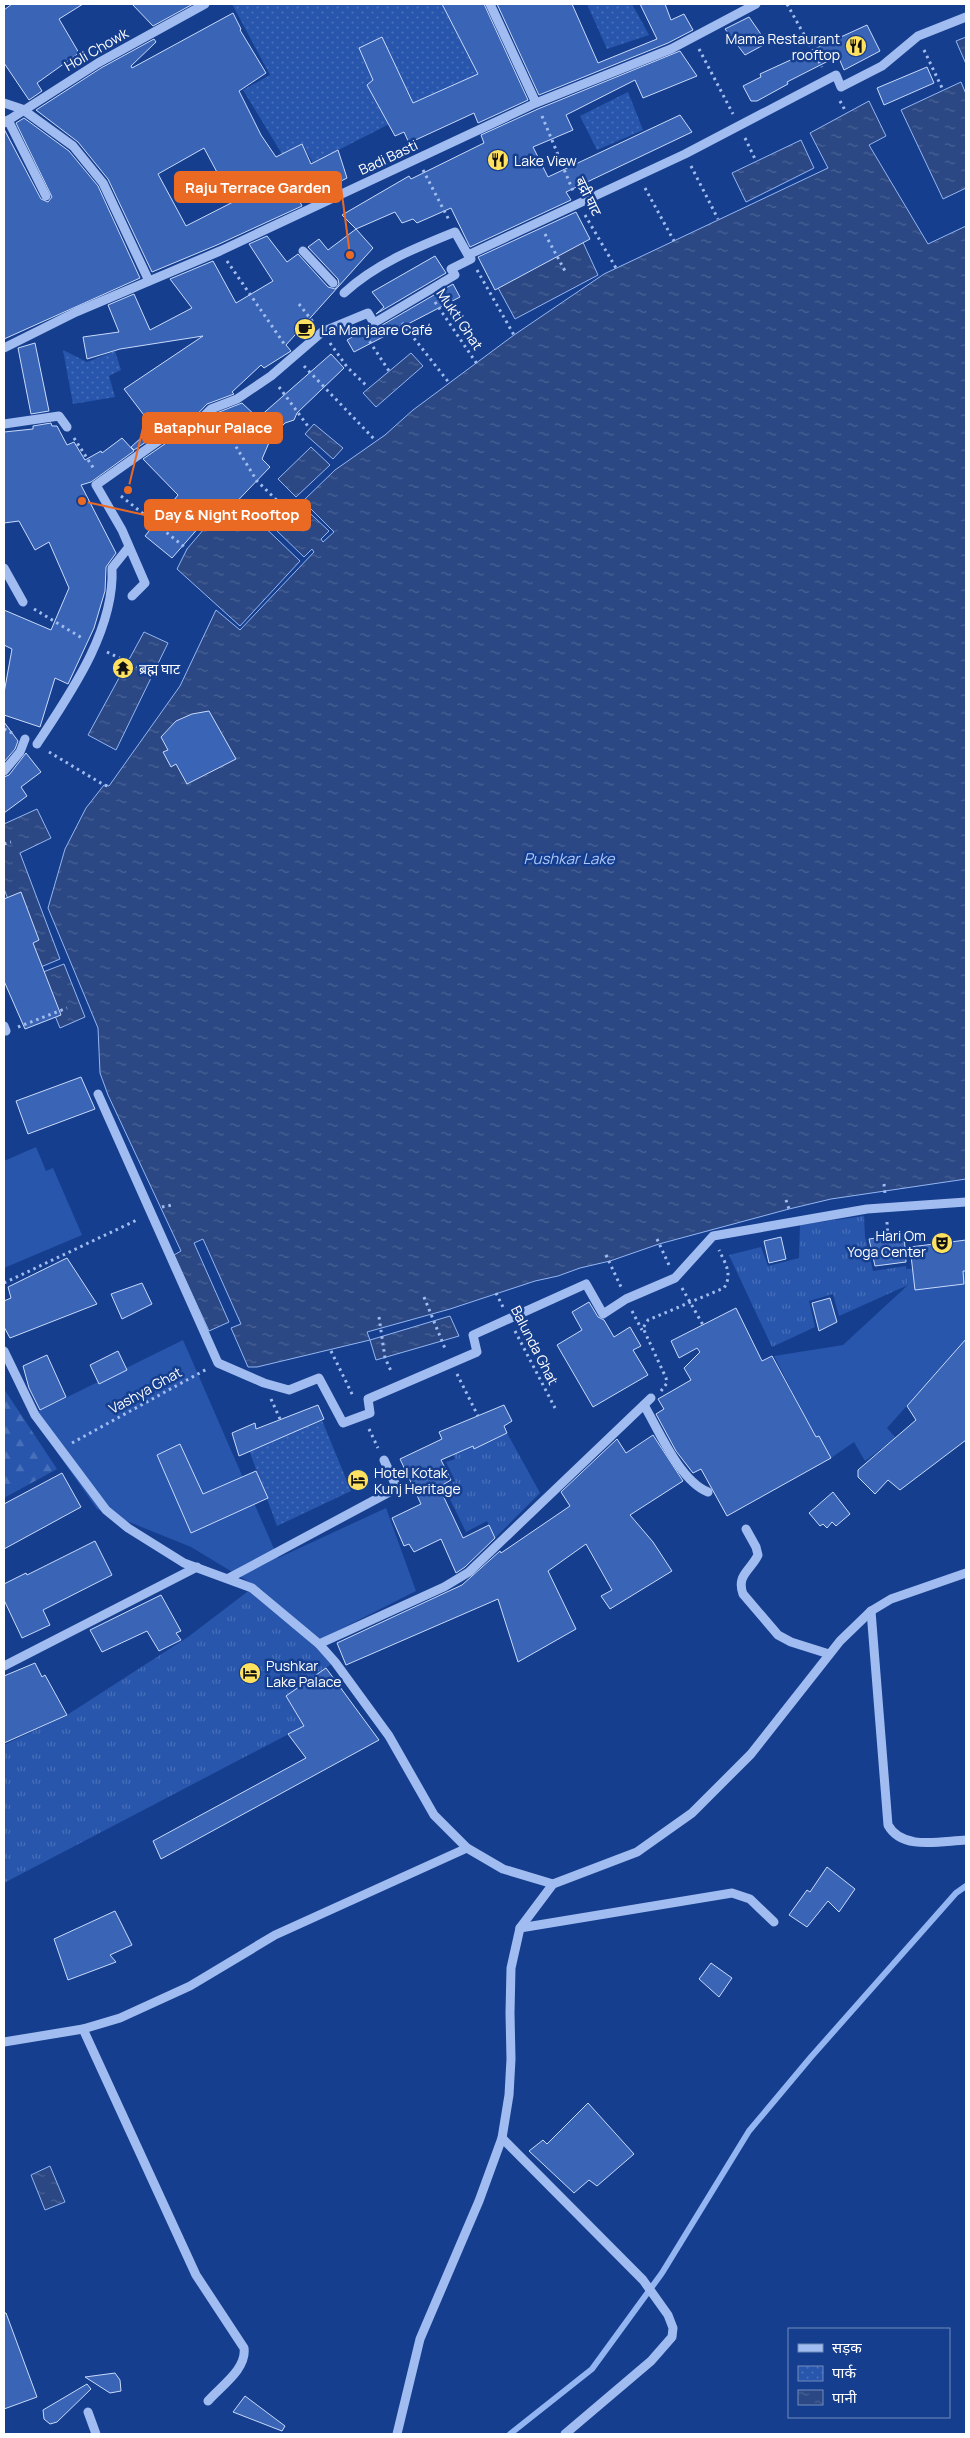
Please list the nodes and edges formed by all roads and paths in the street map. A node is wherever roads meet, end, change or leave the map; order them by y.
1 (205, 4) edge
2 (490, 4) edge
3 (756, 4) edge
4 (787, 4) edge
5 (966, 17) edge
6 (918, 36) junction
7 (693, 37) junction
8 (828, 79) junction
9 (943, 90) dead end
10 (4, 103) edge
11 (536, 103) junction
12 (22, 109) junction
13 (846, 112) dead end
14 (6, 122) edge
15 (738, 125) junction
16 (685, 154) junction
17 (417, 159) junction
18 (756, 161) dead end
19 (638, 176) junction
20 (46, 196) dead end
21 (578, 202) junction
22 (718, 219) dead end
23 (539, 223) junction
24 (455, 232) junction
25 (674, 241) dead end
26 (303, 251) dead end
27 (471, 259) joint
28 (616, 268) dead end
29 (565, 271) dead end
30 (149, 281) junction
31 (333, 283) dead end
32 (428, 292) junction
33 (344, 293) dead end
34 (300, 304) dead end
35 (394, 310) junction
36 (322, 332) junction
37 (514, 335) dead end
38 (4, 348) edge
39 (476, 364) dead end
40 (271, 376) junction
41 (450, 384) dead end
42 (368, 387) dead end
43 (211, 409) junction
44 (4, 424) edge
45 (67, 427) joint
46 (310, 429) dead end
47 (102, 481) junction
48 (291, 514) dead end
49 (128, 548) junction
50 (187, 549) dead end
51 (4, 568) edge
52 (132, 596) dead end
53 (22, 602) dead end
54 (4, 728) edge
55 (25, 738) joint
56 (37, 744) joint
57 (4, 771) edge
58 (109, 786) dead end
59 (10, 842) dead end
60 (4, 844) edge
61 (67, 1008) dead end
62 (5, 1029) edge
63 (98, 1094) dead end
64 (966, 1202) edge
65 (172, 1205) dead end
66 (150, 1214) junction
67 (713, 1236) junction
68 (4, 1283) edge
69 (496, 1293) dead end
70 (379, 1317) dead end
71 (509, 1320) junction
72 (4, 1352) edge
73 (218, 1363) junction
74 (398, 1387) junction
75 (651, 1398) joint
76 (644, 1405) junction
77 (555, 1408) dead end
78 (60, 1449) junction
79 (384, 1460) dead end
80 (708, 1492) dead end
81 (746, 1529) dead end
82 (197, 1567) junction
83 (966, 1573) edge
84 (228, 1578) junction
85 (871, 1611) junction
86 (319, 1644) junction
87 (829, 1654) junction
88 (4, 1666) edge
89 (966, 1840) edge
90 (467, 1848) junction
91 (553, 1884) junction
92 (774, 1922) dead end
93 (520, 1928) junction
94 (83, 2029) junction
95 (4, 2042) edge
96 (502, 2138) junction
97 (208, 2401) dead end
98 (88, 2412) dead end
99 (96, 2434) edge
100 (397, 2434) edge
101 (565, 2434) edge

1 - 12 street, Holi Chowk
2 - 11 street
3 - 7 street, Badi Basti
4 - 8 path
5 - 6 street
6 - 8 street
6 - 9 path
7 - 11 street, Badi Basti
7 - 15 path
8 - 13 path
8 - 15 street
10 - 12 street
11 - 17 street, Badi Basti
11 - 21 path, बद्री घाट
12 - 14 street, Holi Chowk
12 - 30 street
14 - 20 street
15 - 16 street
15 - 18 path
16 - 19 street
16 - 22 path
17 - 24 path
17 - 30 street, Badi Basti
19 - 21 street
19 - 25 path
21 - 23 street
21 - 28 path, बद्री घाट
23 - 24 street
23 - 29 path
24 - 33 street
26 - 31 street
27 - 32 street
27 - 37 path
30 - 38 street, Badi Basti
32 - 35 street
32 - 39 path, Mukti Ghat
34 - 36 path
35 - 36 street
35 - 41 path
36 - 40 street
36 - 42 path
40 - 43 street
40 - 46 path
43 - 47 street
43 - 48 path
44 - 45 street
45 - 47 path
47 - 49 street
47 - 50 path
49 - 52 street
49 - 56 street
51 - 53 street
54 - 55 path
55 - 57 street
56 - 58 path
59 - 60 path
61 - 62 path
63 - 66 street
64 - 67 street
65 - 66 path
66 - 68 path
66 - 73 street
67 - 71 street
67 - 75 path
69 - 71 path, Balunda Ghat
70 - 74 path
71 - 74 street
71 - 77 path, Balunda Ghat
72 - 78 street
73 - 74 street
73 - 78 path, Vashya Ghat
75 - 76 street
76 - 80 street
76 - 86 street
78 - 82 street
79 - 84 street
81 - 87 street
82 - 84 street
82 - 88 street
83 - 85 street
84 - 86 street
85 - 87 street
85 - 89 street
86 - 90 street
87 - 91 street
90 - 91 street
90 - 94 street
91 - 93 street
92 - 93 street
93 - 96 street
94 - 95 street
94 - 97 street
96 - 100 street
96 - 101 street
98 - 99 street

